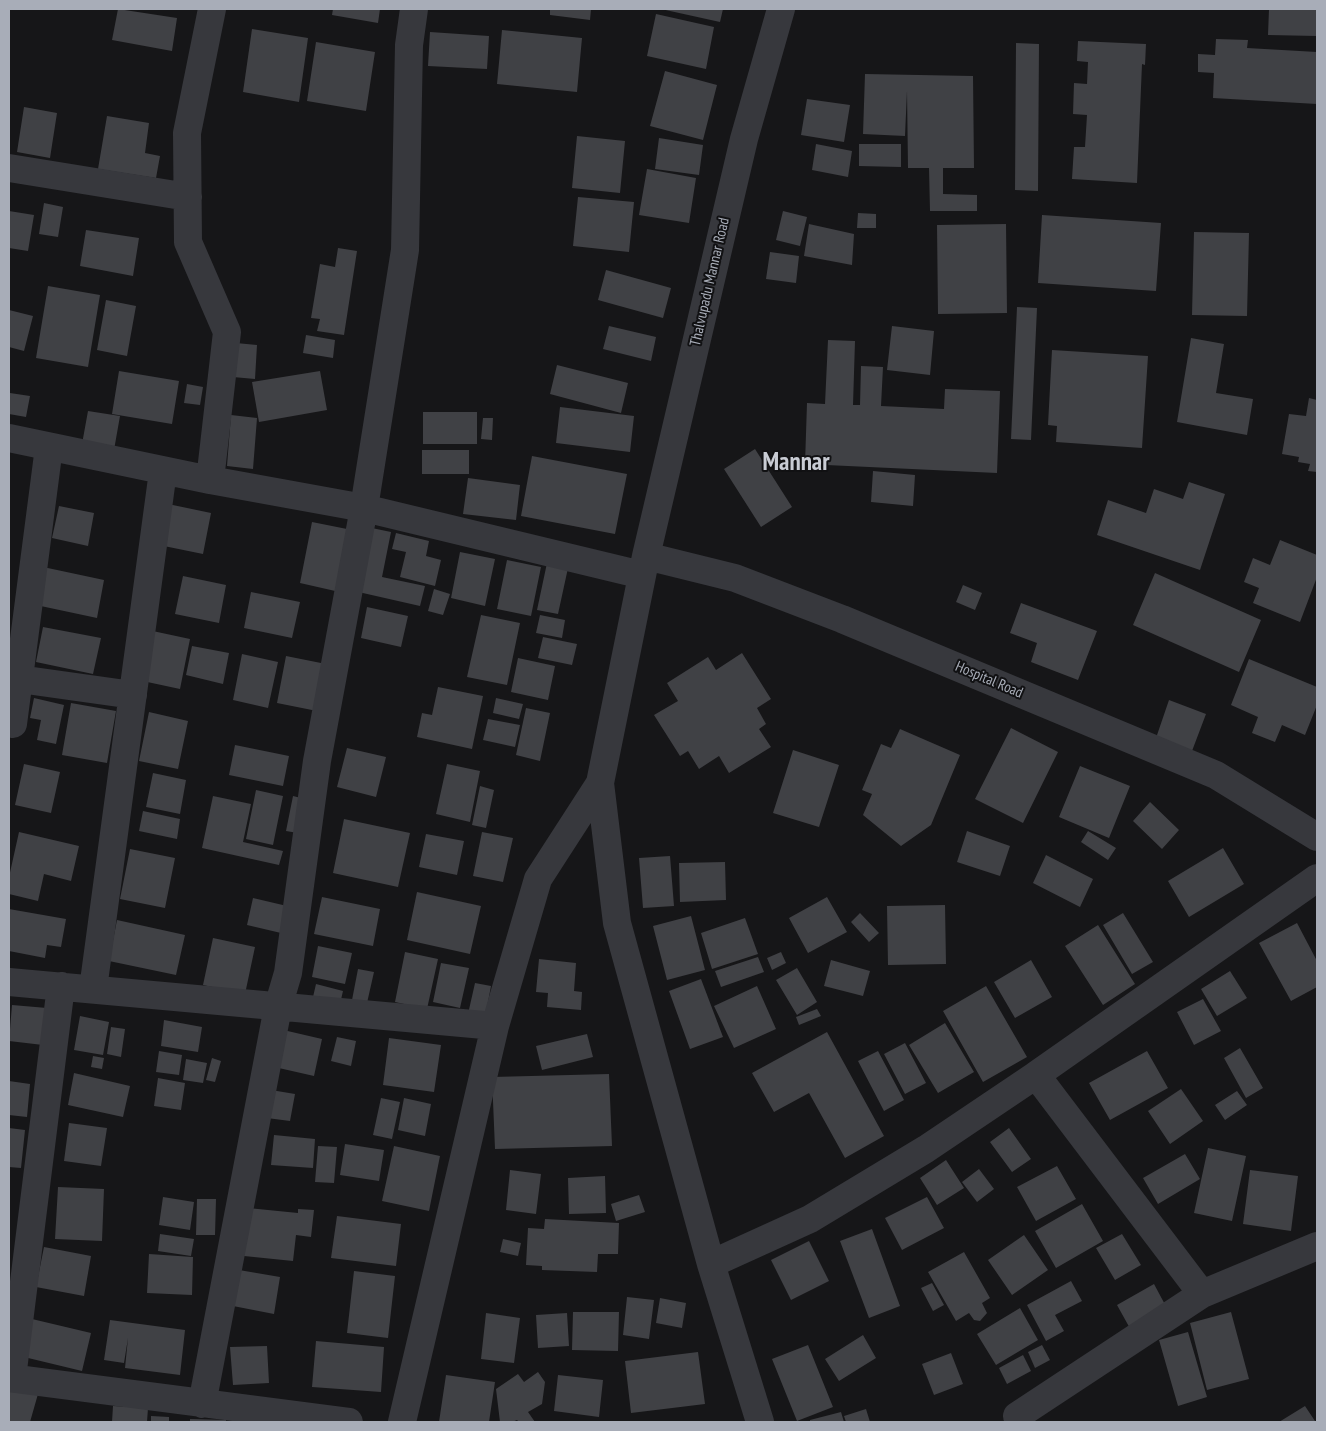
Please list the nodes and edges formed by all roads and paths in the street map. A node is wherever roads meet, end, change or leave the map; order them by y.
1 (212, 9) edge
2 (414, 9) edge
3 (781, 9) edge
4 (9, 168) edge
5 (188, 197) junction
6 (9, 438) edge
7 (50, 447) junction
8 (163, 471) junction
9 (210, 480) junction
10 (364, 508) junction
11 (644, 566) junction
12 (19, 679) junction
13 (133, 695) junction
14 (13, 724) dead end
15 (600, 783) junction
16 (1317, 837) edge
17 (1317, 878) edge
18 (9, 982) edge
19 (61, 986) junction
20 (93, 989) junction
21 (278, 1006) junction
22 (496, 1026) junction
23 (1036, 1075) junction
24 (1317, 1246) edge
25 (711, 1264) junction
26 (1202, 1294) junction
27 (10, 1378) edge
28 (202, 1404) junction
29 (1017, 1416) dead end
30 (349, 1422) edge
31 (402, 1422) edge
32 (760, 1422) edge

1 - 5 street
2 - 10 street
3 - 11 street, Thalvupadu Mannar Road
4 - 5 street
5 - 9 street
6 - 7 street, Hospital Road
7 - 8 street, Hospital Road
7 - 12 street
8 - 9 street, Hospital Road
8 - 13 street
9 - 10 street, Hospital Road
10 - 11 street, Hospital Road
10 - 21 street
11 - 15 street, Thalvupadu Mannar Road
11 - 16 street, Hospital Road
12 - 13 street
12 - 14 street
13 - 20 street
15 - 22 street
15 - 25 street
17 - 23 street
18 - 19 street
19 - 20 street
19 - 27 street
20 - 21 street
21 - 22 street
21 - 28 street
22 - 31 street
23 - 25 street
23 - 26 street
24 - 26 street
25 - 32 street
26 - 29 street
27 - 28 street
28 - 30 street

